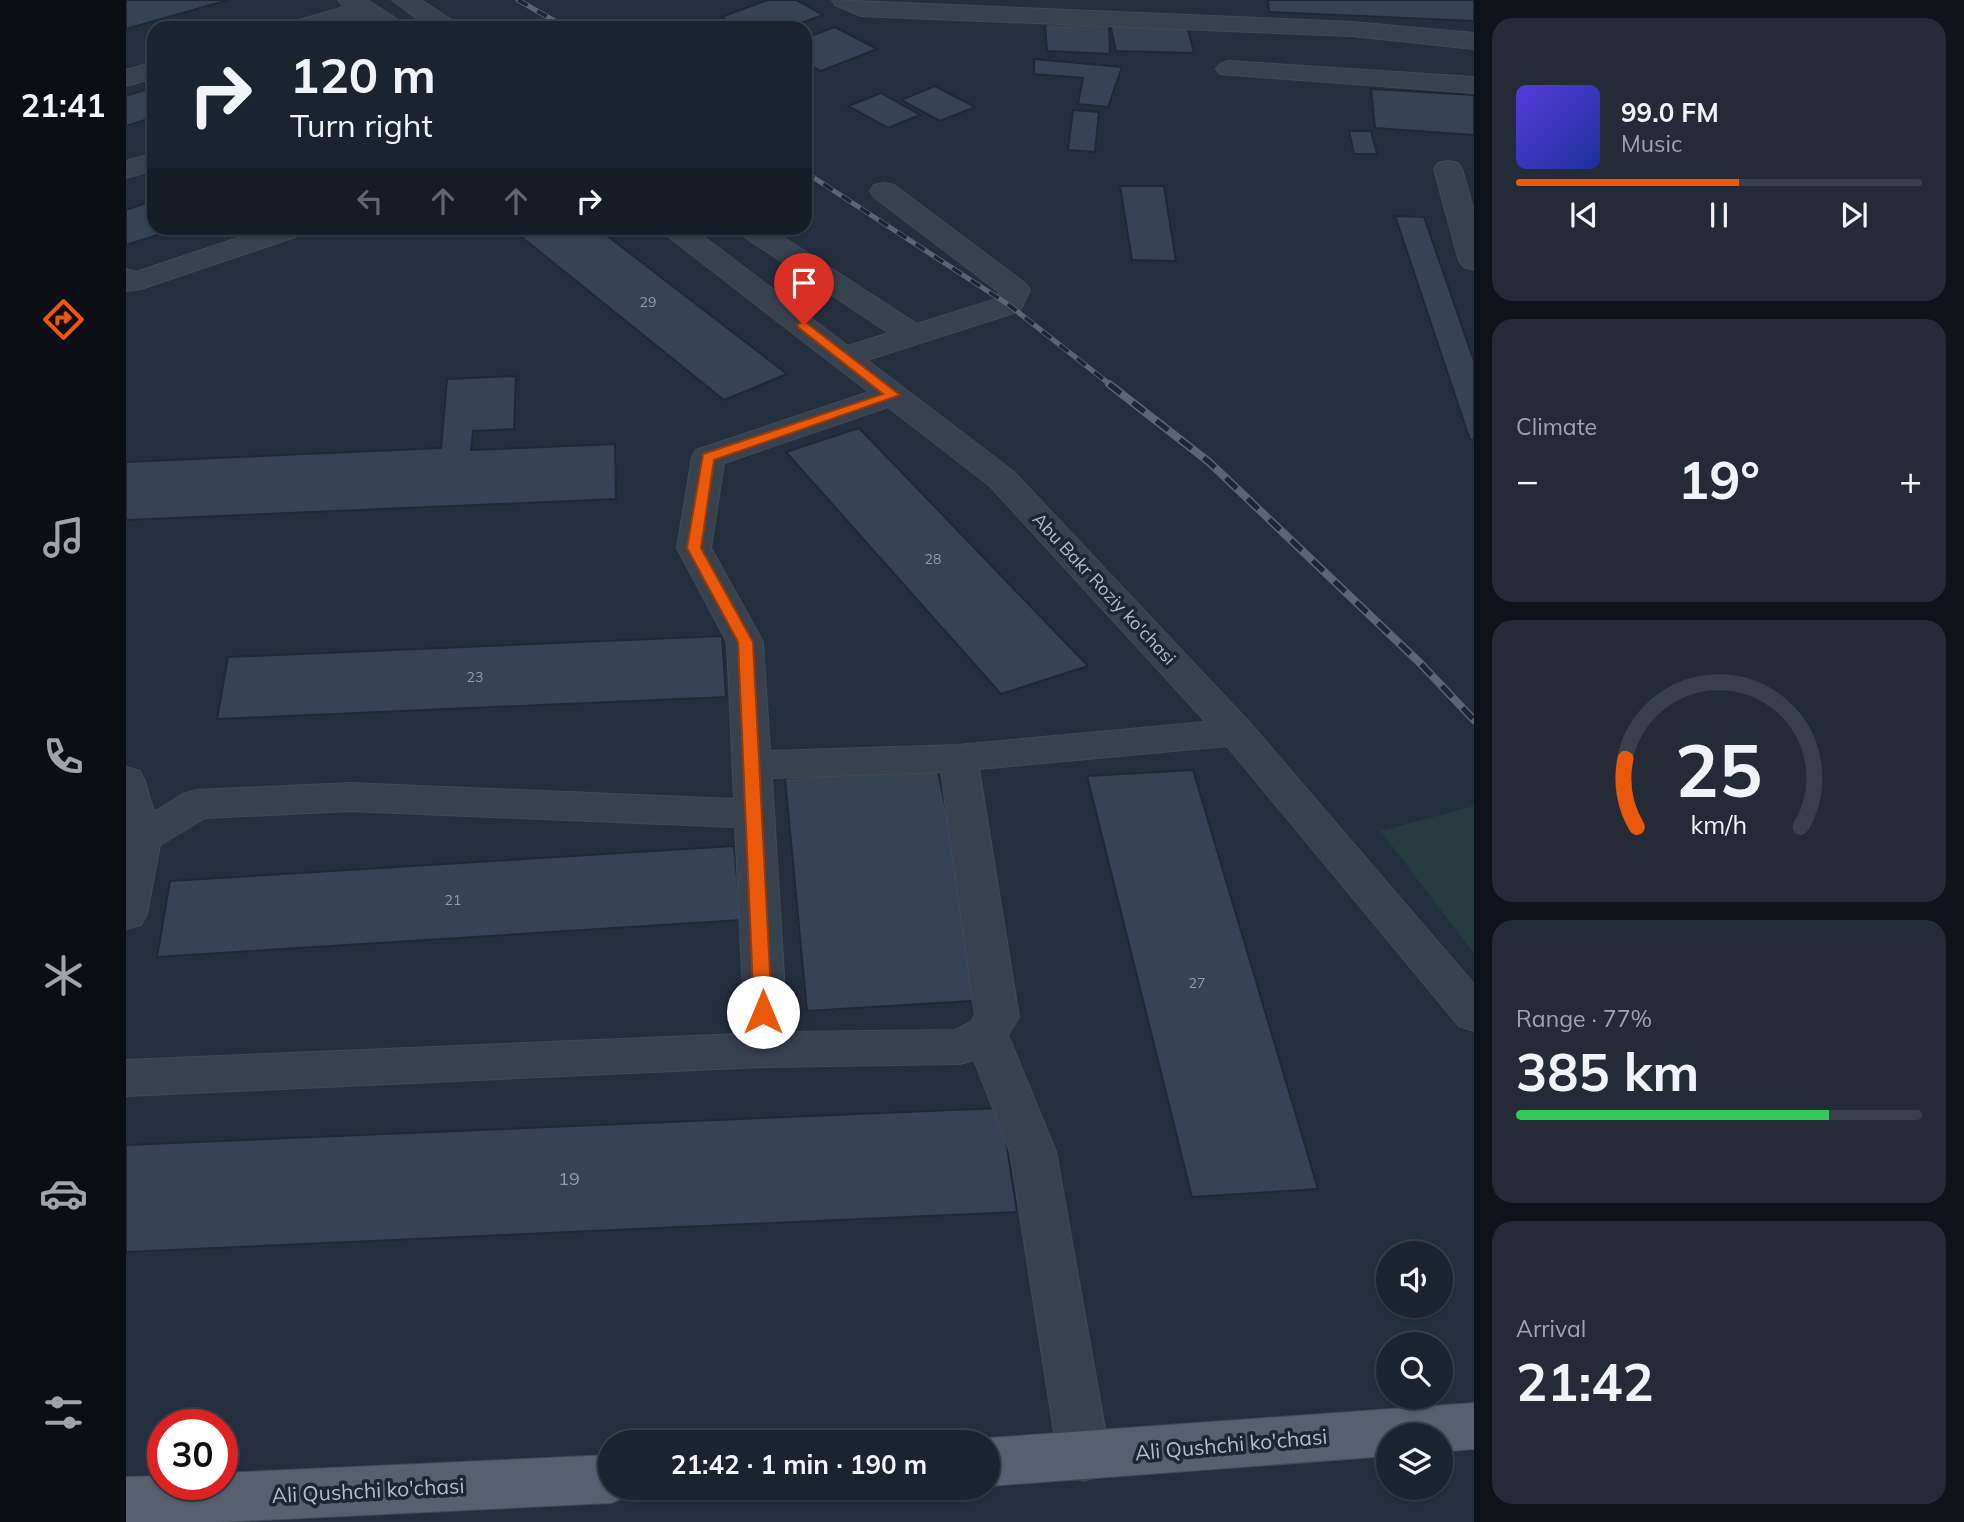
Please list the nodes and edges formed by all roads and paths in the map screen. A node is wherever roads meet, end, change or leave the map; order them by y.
1 (404, 0) edge
2 (844, 0) edge
3 (358, 4) edge
4 (316, 21) edge
5 (384, 21) edge
6 (436, 21) edge
7 (1474, 41) edge
8 (1229, 69) dead end
9 (147, 72) edge
10 (126, 78) edge
11 (1474, 85) edge
12 (147, 163) edge
13 (1448, 169) dead end
14 (126, 170) edge
15 (884, 191) dead end
16 (1466, 198) edge
17 (273, 235) edge
18 (684, 235) edge
19 (761, 235) edge
20 (1474, 261) edge
21 (126, 278) edge
22 (913, 335) junction
23 (845, 357) junction
24 (893, 395) junction
25 (1237, 732) junction
26 (958, 758) junction
27 (752, 765) junction
28 (126, 781) edge
29 (755, 814) junction
30 (142, 838) junction
31 (126, 914) edge
32 (1474, 1014) edge
33 (986, 1034) junction
34 (762, 1050) junction
35 (126, 1078) edge
36 (1474, 1426) edge
37 (1084, 1457) junction
38 (1000, 1461) edge
39 (598, 1480) edge
40 (130, 1509) edge

1 - 6 street
2 - 7 street
3 - 4 street
3 - 5 street
8 - 11 street
9 - 10 street
12 - 14 street
13 - 16 street
15 - 22 street
16 - 20 street
17 - 21 street
18 - 23 street, Abu Bakr Roziy ko'chasi
19 - 22 street
22 - 23 street
23 - 24 street, Abu Bakr Roziy ko'chasi
24 - 25 street, Abu Bakr Roziy ko'chasi
24 - 27 street
25 - 26 street
25 - 32 street, Abu Bakr Roziy ko'chasi
26 - 27 street
26 - 33 street
27 - 29 street
28 - 30 street
29 - 30 street
29 - 34 street
30 - 31 street
33 - 34 street
33 - 37 street
34 - 35 street
36 - 37 main road, Ali Qushchi ko'chasi
37 - 38 main road, Ali Qushchi ko'chasi
39 - 40 main road, Ali Qushchi ko'chasi

